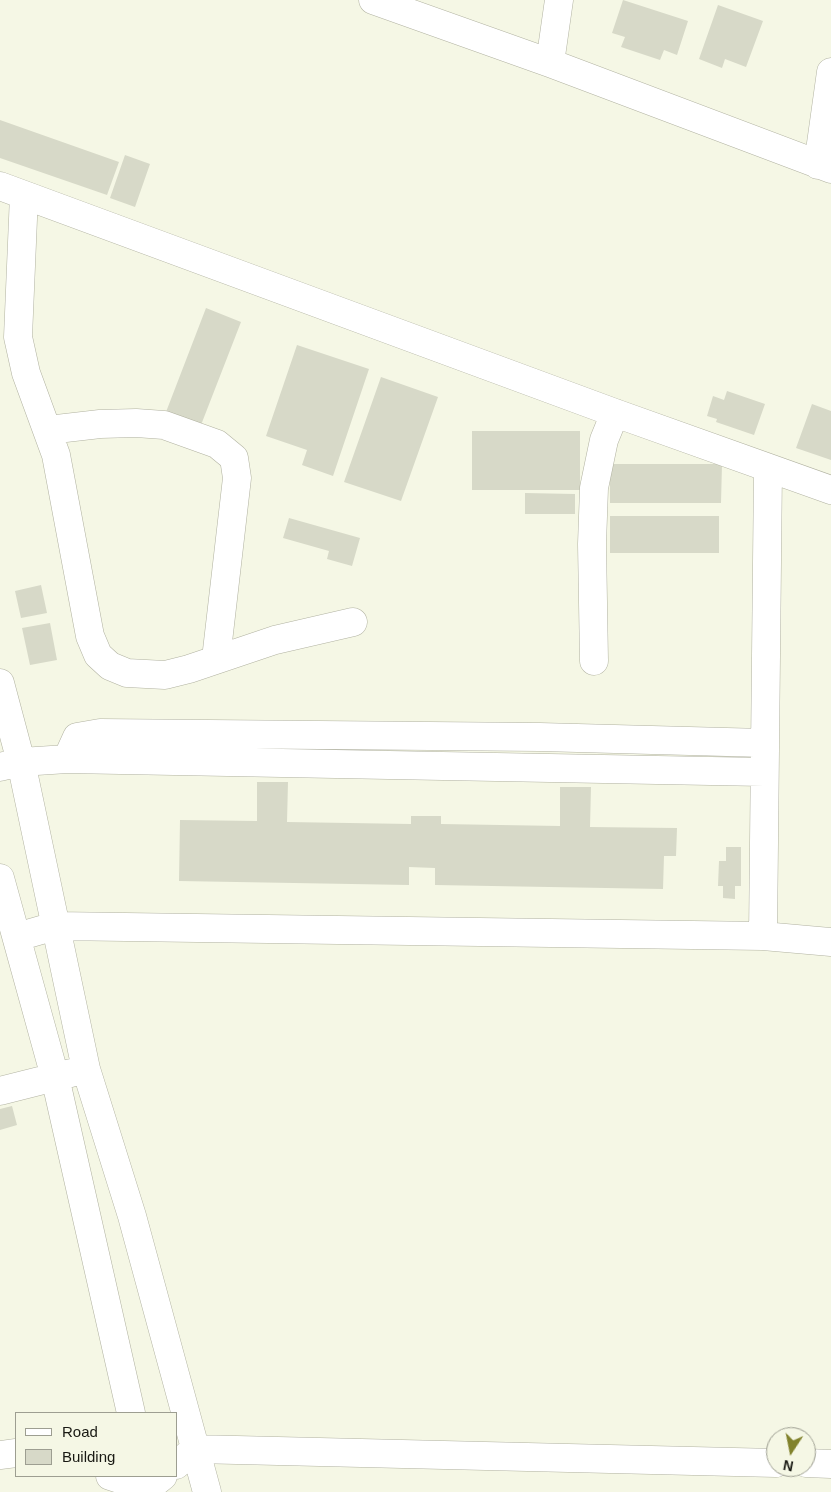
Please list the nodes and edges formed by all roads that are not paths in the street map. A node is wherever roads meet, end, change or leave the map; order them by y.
1 (373, 0) edge
2 (559, 0) edge
3 (550, 63) junction
4 (831, 72) edge
5 (825, 167) edge
6 (12, 191) edge
7 (615, 413) junction
8 (48, 430) junction
9 (768, 469) junction
10 (831, 490) edge
11 (353, 622) dead end
12 (216, 659) junction
13 (594, 662) dead end
14 (0, 683) edge
15 (233, 734) junction
16 (306, 734) junction
17 (540, 737) junction
18 (617, 739) junction
19 (764, 743) junction
20 (67, 759) junction
21 (307, 762) junction
22 (235, 763) junction
23 (10, 764) edge
24 (540, 767) junction
25 (620, 768) junction
26 (764, 772) junction
27 (0, 878) edge
28 (55, 926) junction
29 (763, 936) junction
30 (17, 937) junction
31 (831, 942) edge
32 (86, 1070) junction
33 (55, 1077) junction
34 (0, 1091) edge
35 (131, 1412) edge
36 (176, 1412) edge
37 (178, 1421) edge
38 (15, 1453) edge
39 (0, 1455) edge
40 (186, 1457) edge
41 (766, 1463) edge
42 (816, 1463) edge
43 (831, 1464) edge
44 (116, 1477) edge
45 (151, 1483) edge
46 (207, 1492) edge

1 - 3 street
2 - 3 street
3 - 5 street
4 - 5 street
6 - 7 street
6 - 8 street
7 - 9 street
7 - 13 street
8 - 12 street
8 - 12 street
9 - 10 street
9 - 19 street
11 - 12 street
14 - 23 street
15 - 16 street
15 - 20 street
15 - 22 street
16 - 17 street
16 - 21 street
17 - 18 street
17 - 24 street
18 - 19 street
18 - 25 street
19 - 26 street
20 - 22 street
20 - 23 street
21 - 22 street
21 - 24 street
23 - 28 street
24 - 25 street
25 - 26 street
26 - 29 street
27 - 30 street
28 - 29 street
28 - 30 street
28 - 32 street
29 - 31 street
30 - 33 street
32 - 33 street
32 - 36 street
33 - 34 street
33 - 35 street
37 - 40 street
38 - 39 street
40 - 41 street
40 - 46 street
42 - 43 street
44 - 45 street

